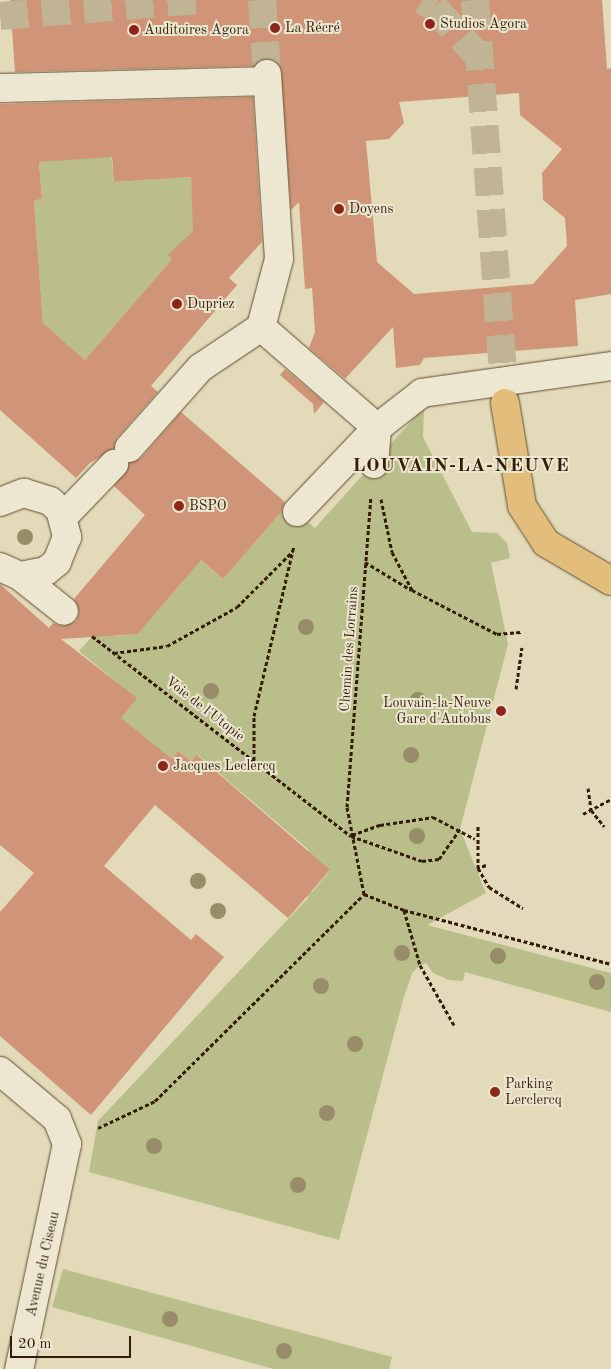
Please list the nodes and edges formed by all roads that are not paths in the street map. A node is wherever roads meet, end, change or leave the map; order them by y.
1 (0, 88) edge
2 (261, 327) junction
3 (611, 366) edge
4 (505, 403) tunnel mouth
5 (377, 428) junction
6 (374, 464) road end
7 (0, 502) edge
8 (297, 512) road end
9 (63, 517) junction
10 (10, 571) edge
11 (611, 581) edge
12 (64, 611) dead end
13 (0, 1071) edge
14 (18, 1369) edge

1 - 2 street
2 - 5 street
2 - 9 street
3 - 5 street
4 - 11 main road
5 - 6 street
5 - 8 street
7 - 9 street
9 - 10 street
10 - 12 street
13 - 14 street, Avenue du Ciseau

